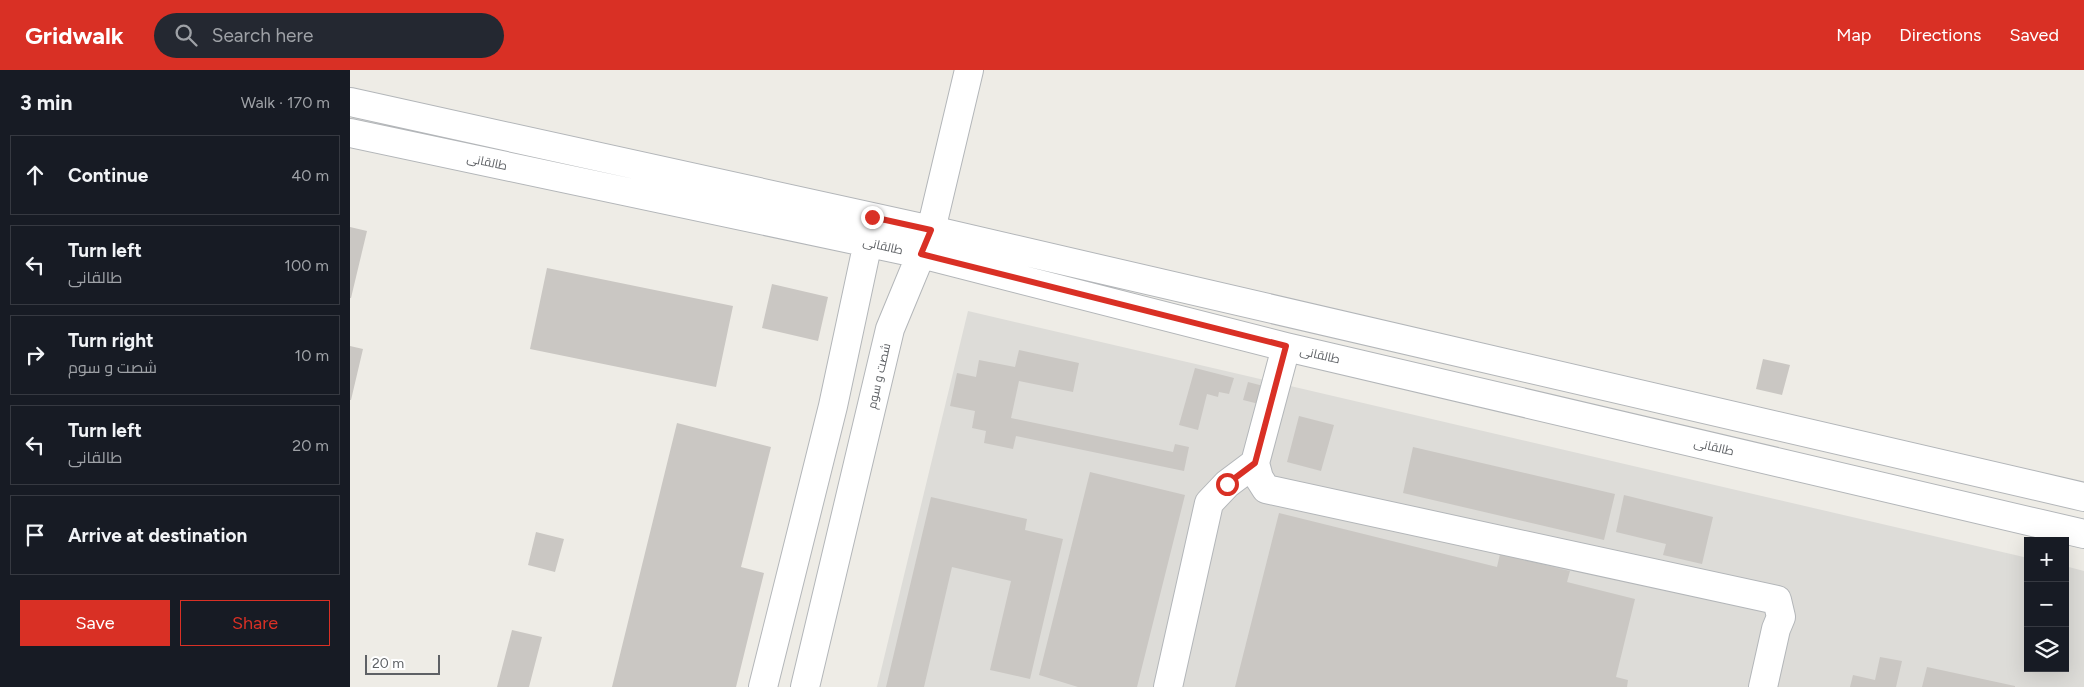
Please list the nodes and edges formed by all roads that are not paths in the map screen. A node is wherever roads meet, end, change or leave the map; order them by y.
1 (969, 70) edge
2 (350, 102) edge
3 (350, 133) edge
4 (868, 242) junction
5 (926, 242) junction
6 (1286, 346) junction
7 (1255, 463) junction
8 (2084, 497) edge
9 (2084, 534) edge
10 (763, 687) edge
11 (804, 687) edge
12 (1168, 687) edge
13 (1763, 687) edge

1 - 5 street, شصت و سوم
2 - 5 street, طالقانی
3 - 4 street, طالقانی
4 - 5 street, طالقانی
4 - 10 street
5 - 6 street, طالقانی
5 - 8 street, طالقانی
5 - 11 street, شصت و سوم
6 - 7 street
6 - 9 street, طالقانی
7 - 12 street
7 - 13 street

